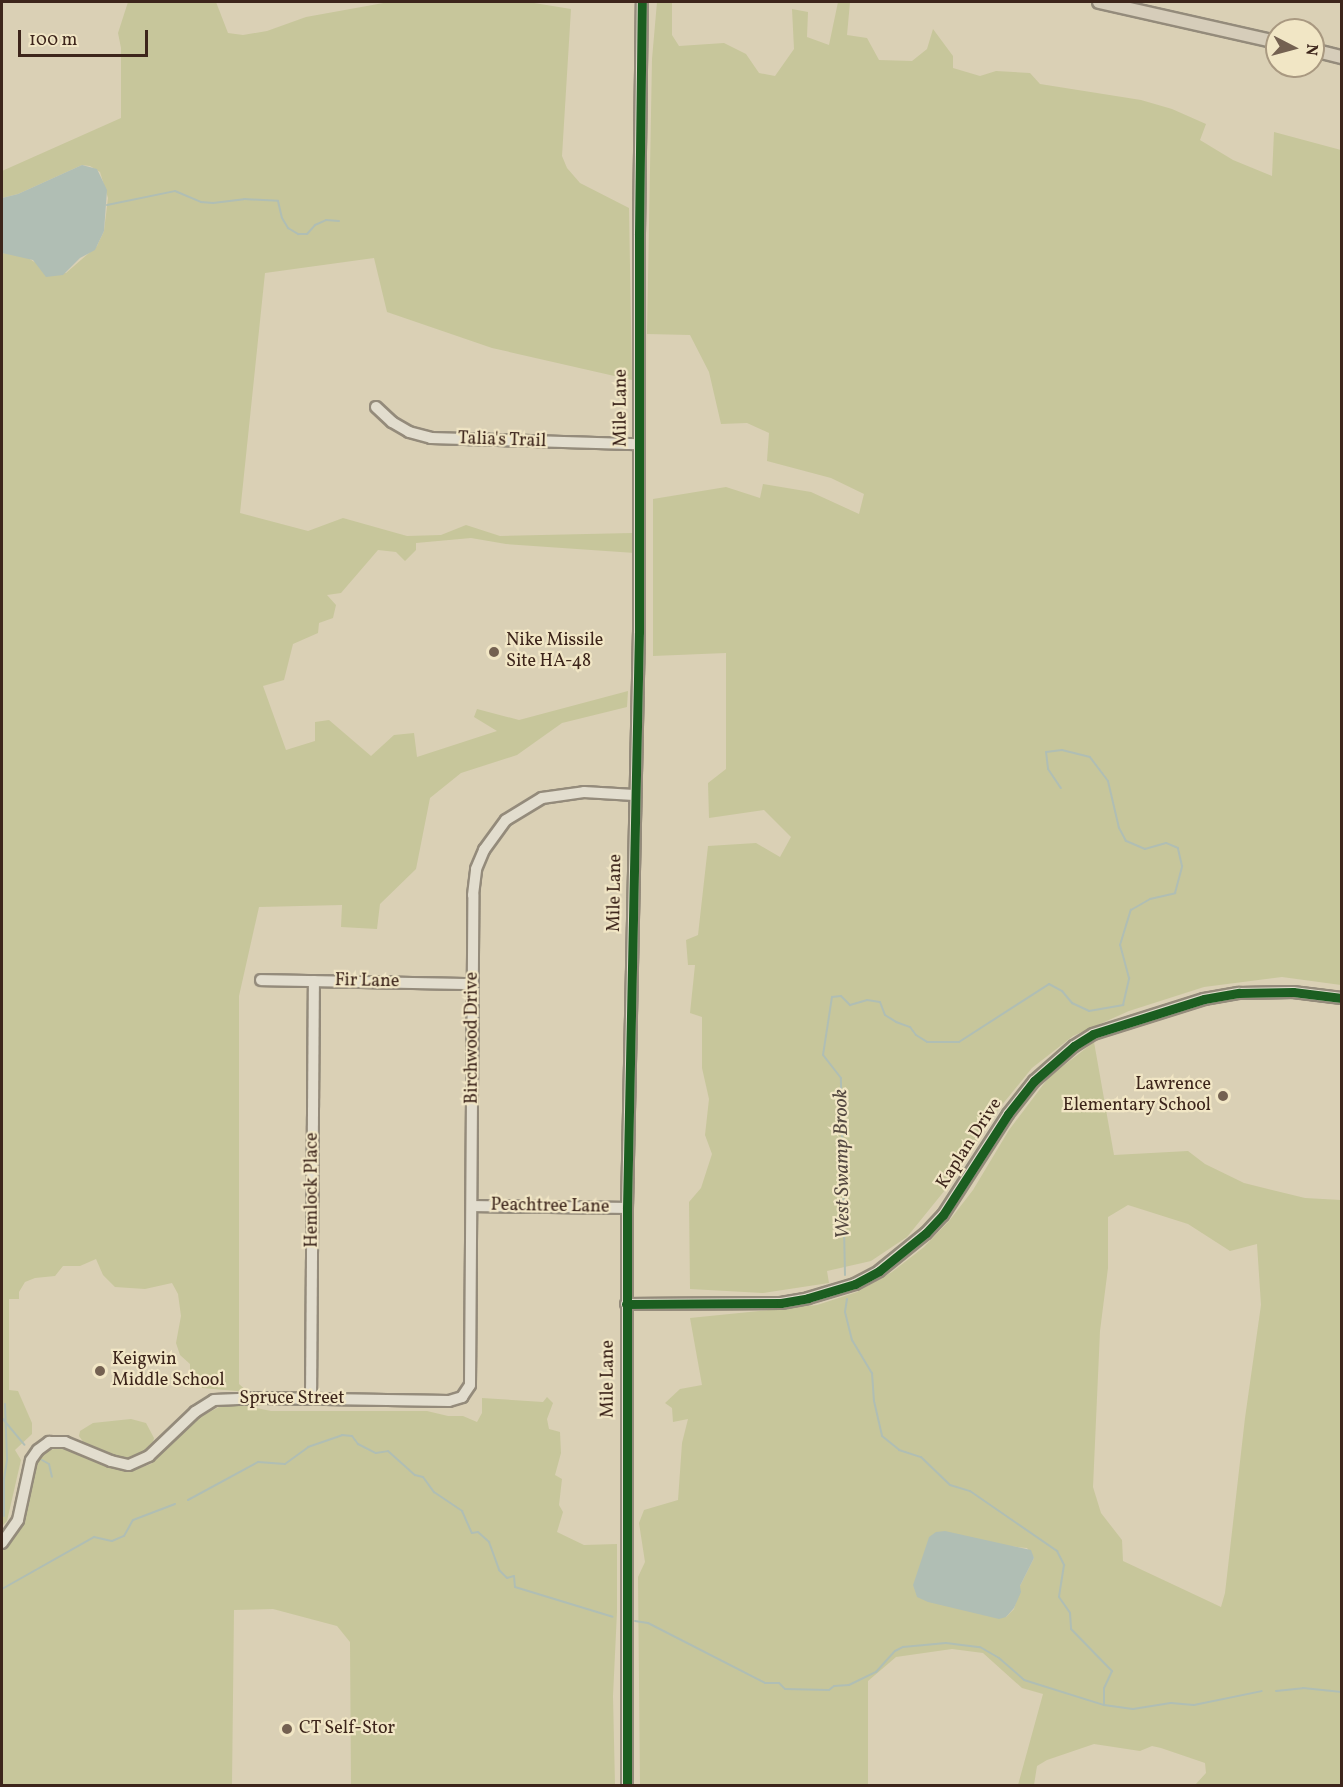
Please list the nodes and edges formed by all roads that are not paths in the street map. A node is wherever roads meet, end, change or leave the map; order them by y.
1 (642, 2) edge
2 (1099, 2) edge
3 (1265, 39) edge
4 (1325, 53) edge
5 (1341, 57) edge
6 (376, 407) dead end
7 (638, 444) junction
8 (634, 795) junction
9 (261, 980) dead end
10 (314, 981) junction
11 (473, 984) junction
12 (1341, 998) edge
13 (472, 1206) junction
14 (627, 1208) junction
15 (626, 1304) junction
16 (462, 1397) joint
17 (311, 1399) junction
18 (2, 1543) edge
19 (627, 1785) edge

1 - 7 street, Mile Lane
2 - 3 main road
4 - 5 main road
6 - 7 street, Talia's Trail
7 - 8 street, Mile Lane
8 - 11 street, Birchwood Drive
8 - 14 street, Mile Lane
9 - 10 street, Fir Lane
10 - 11 street, Fir Lane
10 - 17 street, Hemlock Place
11 - 13 street, Birchwood Drive
12 - 15 street, Kaplan Drive
13 - 14 street, Peachtree Lane
13 - 16 street, Birchwood Drive
14 - 15 street, Mile Lane
15 - 19 street, Mile Lane
16 - 17 street, Spruce Street
17 - 18 street, Spruce Street

